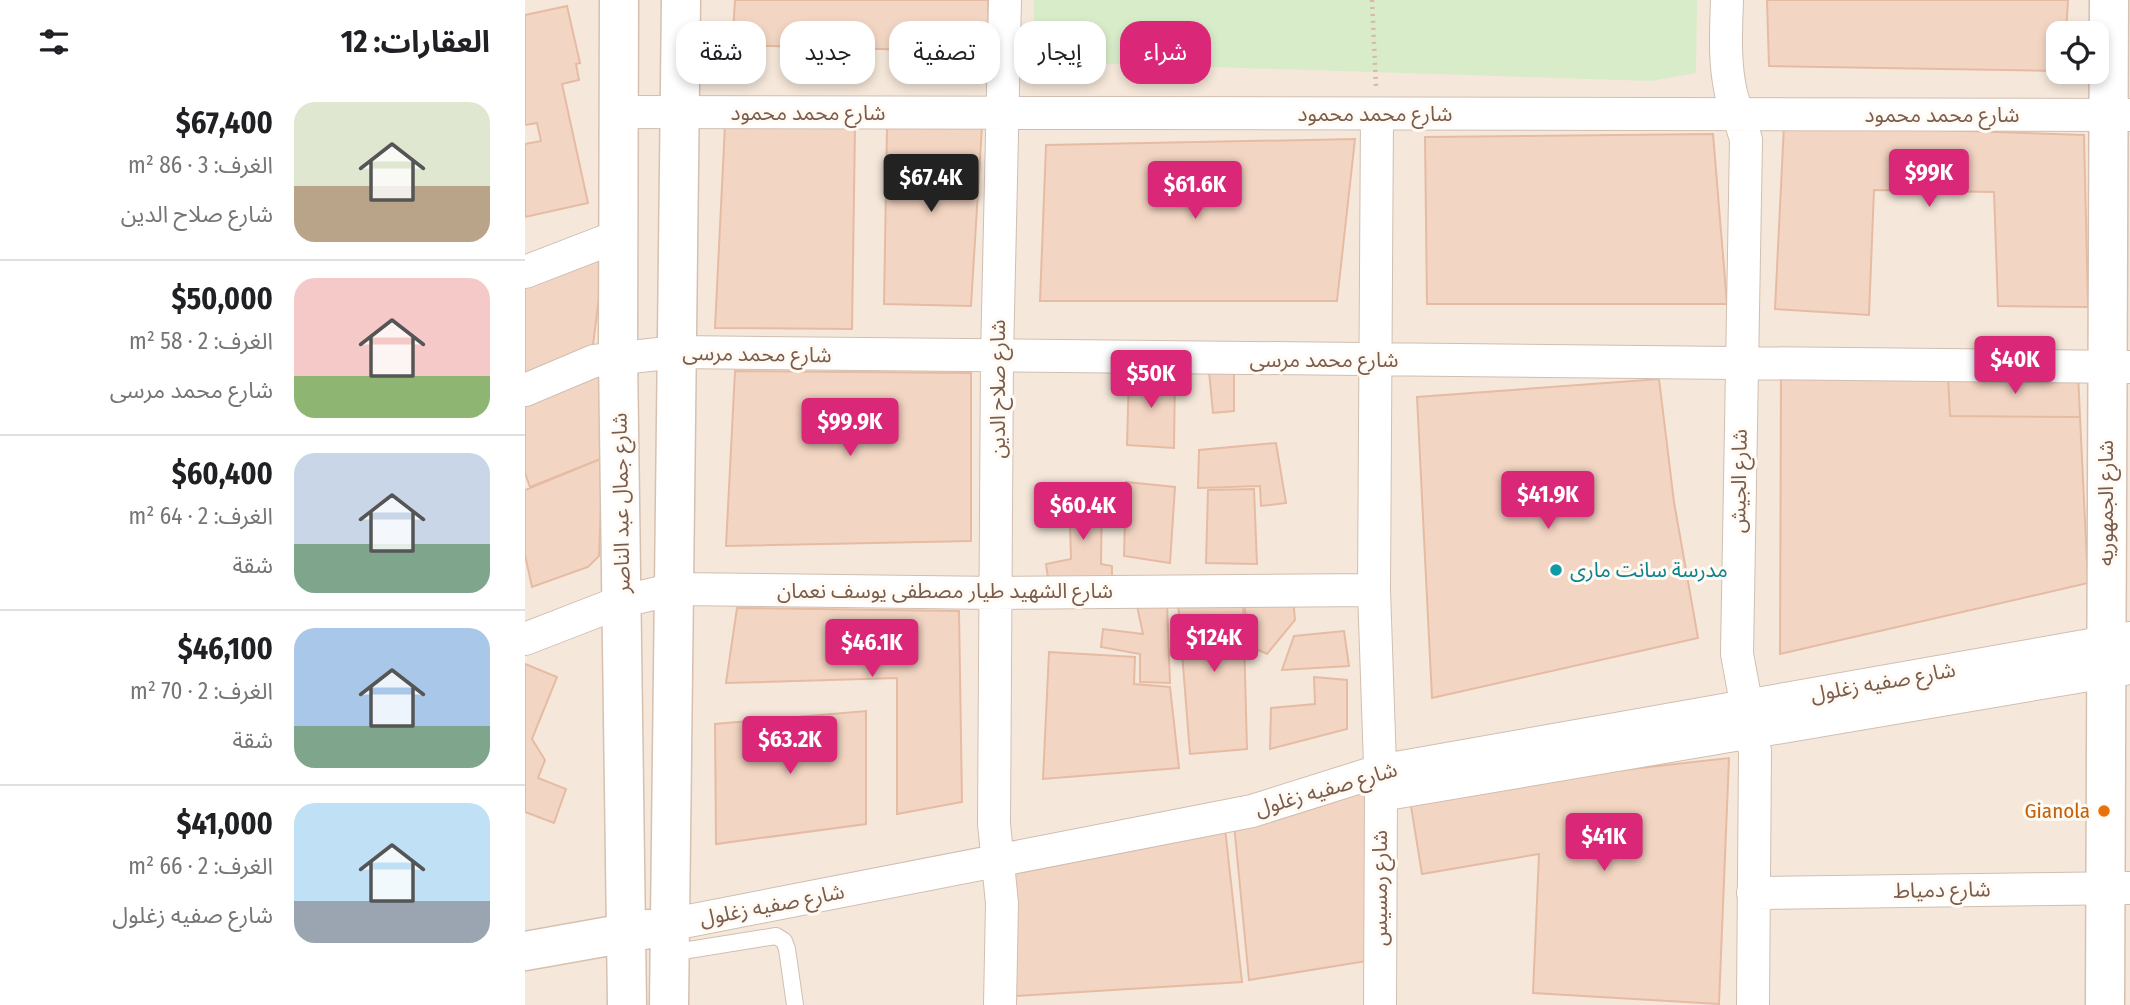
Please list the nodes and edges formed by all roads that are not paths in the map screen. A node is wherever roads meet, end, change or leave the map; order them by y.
1 (619, 0) edge
2 (681, 0) edge
3 (1005, 0) edge
4 (1727, 0) edge
5 (2109, 0) edge
6 (620, 112) junction
7 (678, 113) junction
8 (1003, 113) junction
9 (1377, 114) junction
10 (1741, 114) junction
11 (2119, 115) edge
12 (621, 235) junction
13 (525, 272) edge
14 (677, 352) junction
15 (618, 357) junction
16 (997, 357) junction
17 (1373, 360) junction
18 (1740, 361) junction
19 (2118, 367) edge
20 (525, 390) edge
21 (675, 589) junction
22 (1374, 590) junction
23 (997, 593) junction
24 (623, 601) junction
25 (525, 639) edge
26 (2117, 655) edge
27 (1750, 720) junction
28 (1380, 783) junction
29 (998, 861) junction
30 (2117, 888) edge
31 (1753, 892) junction
32 (625, 934) junction
33 (669, 939) junction
34 (525, 951) edge
35 (627, 1005) edge
36 (669, 1005) edge
37 (795, 1005) edge
38 (1000, 1005) edge
39 (1380, 1005) edge
40 (1753, 1005) edge
41 (2105, 1005) edge

1 - 6 main road, شارع جمال عبد الناصر
2 - 7 main road
3 - 8 street, شارع صلاح الدين
4 - 10 street, شارع الجيش
5 - 11 main road, شارع الجمهوريه
6 - 7 street, شارع محمد محمود
6 - 12 main road, شارع جمال عبد الناصر
7 - 8 street, شارع محمد محمود
7 - 14 main road
8 - 9 street, شارع محمد محمود
8 - 16 street, شارع صلاح الدين
9 - 10 street, شارع محمد محمود
9 - 17 street, شارع رمسيس
10 - 11 street, شارع محمد محمود
10 - 18 street, شارع الجيش
11 - 19 main road, شارع الجمهوريه
12 - 13 street
12 - 15 main road, شارع جمال عبد الناصر
14 - 15 street, شارع محمد مرسى
14 - 16 street, شارع محمد مرسى
14 - 21 main road
15 - 20 street, شارع محمد مرسى
15 - 24 main road, شارع جمال عبد الناصر
16 - 17 street, شارع محمد مرسى
16 - 23 street, شارع صلاح الدين
17 - 18 street, شارع محمد مرسى
17 - 22 street, شارع رمسيس
18 - 19 street, شارع محمد مرسى
18 - 27 street, شارع الجيش
19 - 26 main road, شارع الجمهوريه
21 - 23 street, شارع الشهيد طيار مصطفى يوسف نعمان
21 - 24 street, شارع الشهيد طيار مصطفى يوسف نعمان
21 - 33 main road
22 - 23 street, شارع الشهيد طيار مصطفى يوسف نعمان
22 - 28 street, شارع رمسيس
23 - 29 street, شارع صلاح الدين
24 - 25 street, شارع الشهيد طيار مصطفى يوسف نعمان
24 - 32 main road, شارع جمال عبد الناصر
26 - 27 street, شارع صفيه زغلول
26 - 30 main road, شارع الجمهوريه
27 - 28 street, شارع صفيه زغلول
27 - 31 street, شارع الجيش
28 - 29 street, شارع صفيه زغلول
28 - 39 street, شارع رمسيس
29 - 33 street, شارع صفيه زغلول
29 - 38 street, شارع صلاح الدين
30 - 31 street, شارع دمياط
30 - 41 main road, شارع الجمهوريه
31 - 40 street, شارع الجيش
32 - 33 main road, شارع صفيه زغلول
32 - 34 main road, شارع صفيه زغلول
32 - 35 main road, شارع جمال عبد الناصر
33 - 36 main road
33 - 37 lane

